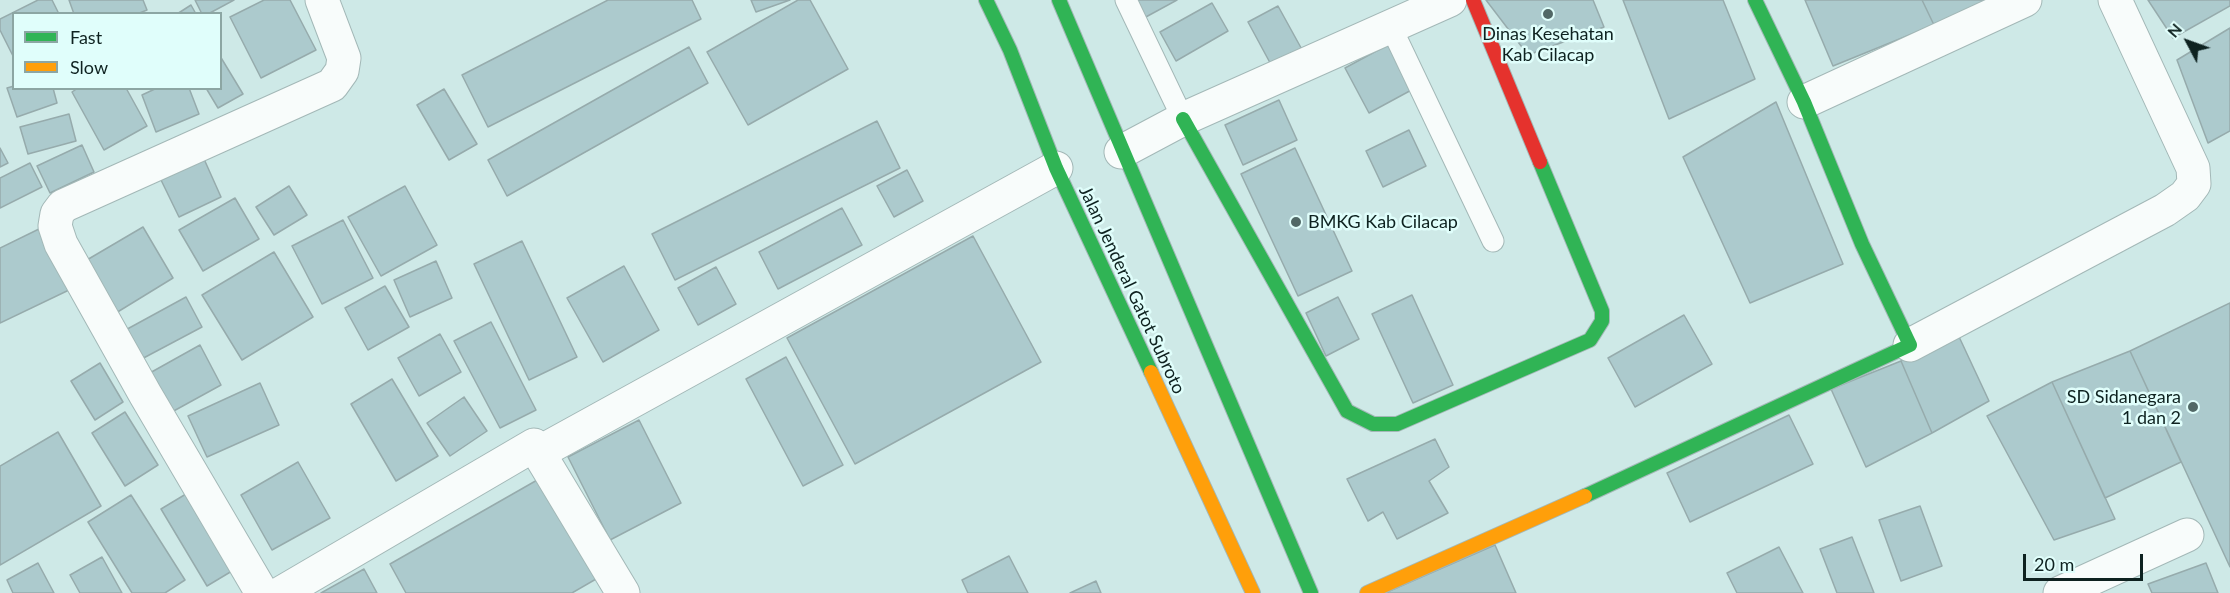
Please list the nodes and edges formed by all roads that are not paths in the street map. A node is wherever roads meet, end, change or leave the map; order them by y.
1 (322, 0) edge
2 (986, 0) edge
3 (1059, 0) edge
4 (1126, 0) edge
5 (1450, 0) edge
6 (1473, 0) edge
7 (1755, 0) edge
8 (2025, 0) edge
9 (2115, 0) edge
10 (1391, 27) junction
11 (1804, 102) junction
12 (1183, 119) junction
13 (1122, 152) junction
14 (1056, 168) junction
15 (1493, 241) dead end
16 (1910, 345) junction
17 (540, 452) junction
18 (2187, 535) dead end
19 (262, 593) edge
20 (281, 593) edge
21 (623, 593) edge
22 (1253, 593) edge
23 (1311, 593) edge
24 (1367, 593) edge
25 (2060, 593) edge

1 - 19 street
2 - 14 street, Jalan Jenderal Gatot Subroto
3 - 13 street
4 - 12 lane
5 - 10 street
6 - 12 street
7 - 11 street
8 - 11 street
9 - 16 street
10 - 12 street
10 - 15 lane
11 - 16 street
12 - 13 street
13 - 23 street
14 - 17 street
14 - 22 street, Jalan Jenderal Gatot Subroto
16 - 24 street
17 - 20 street
17 - 21 street
18 - 25 street

